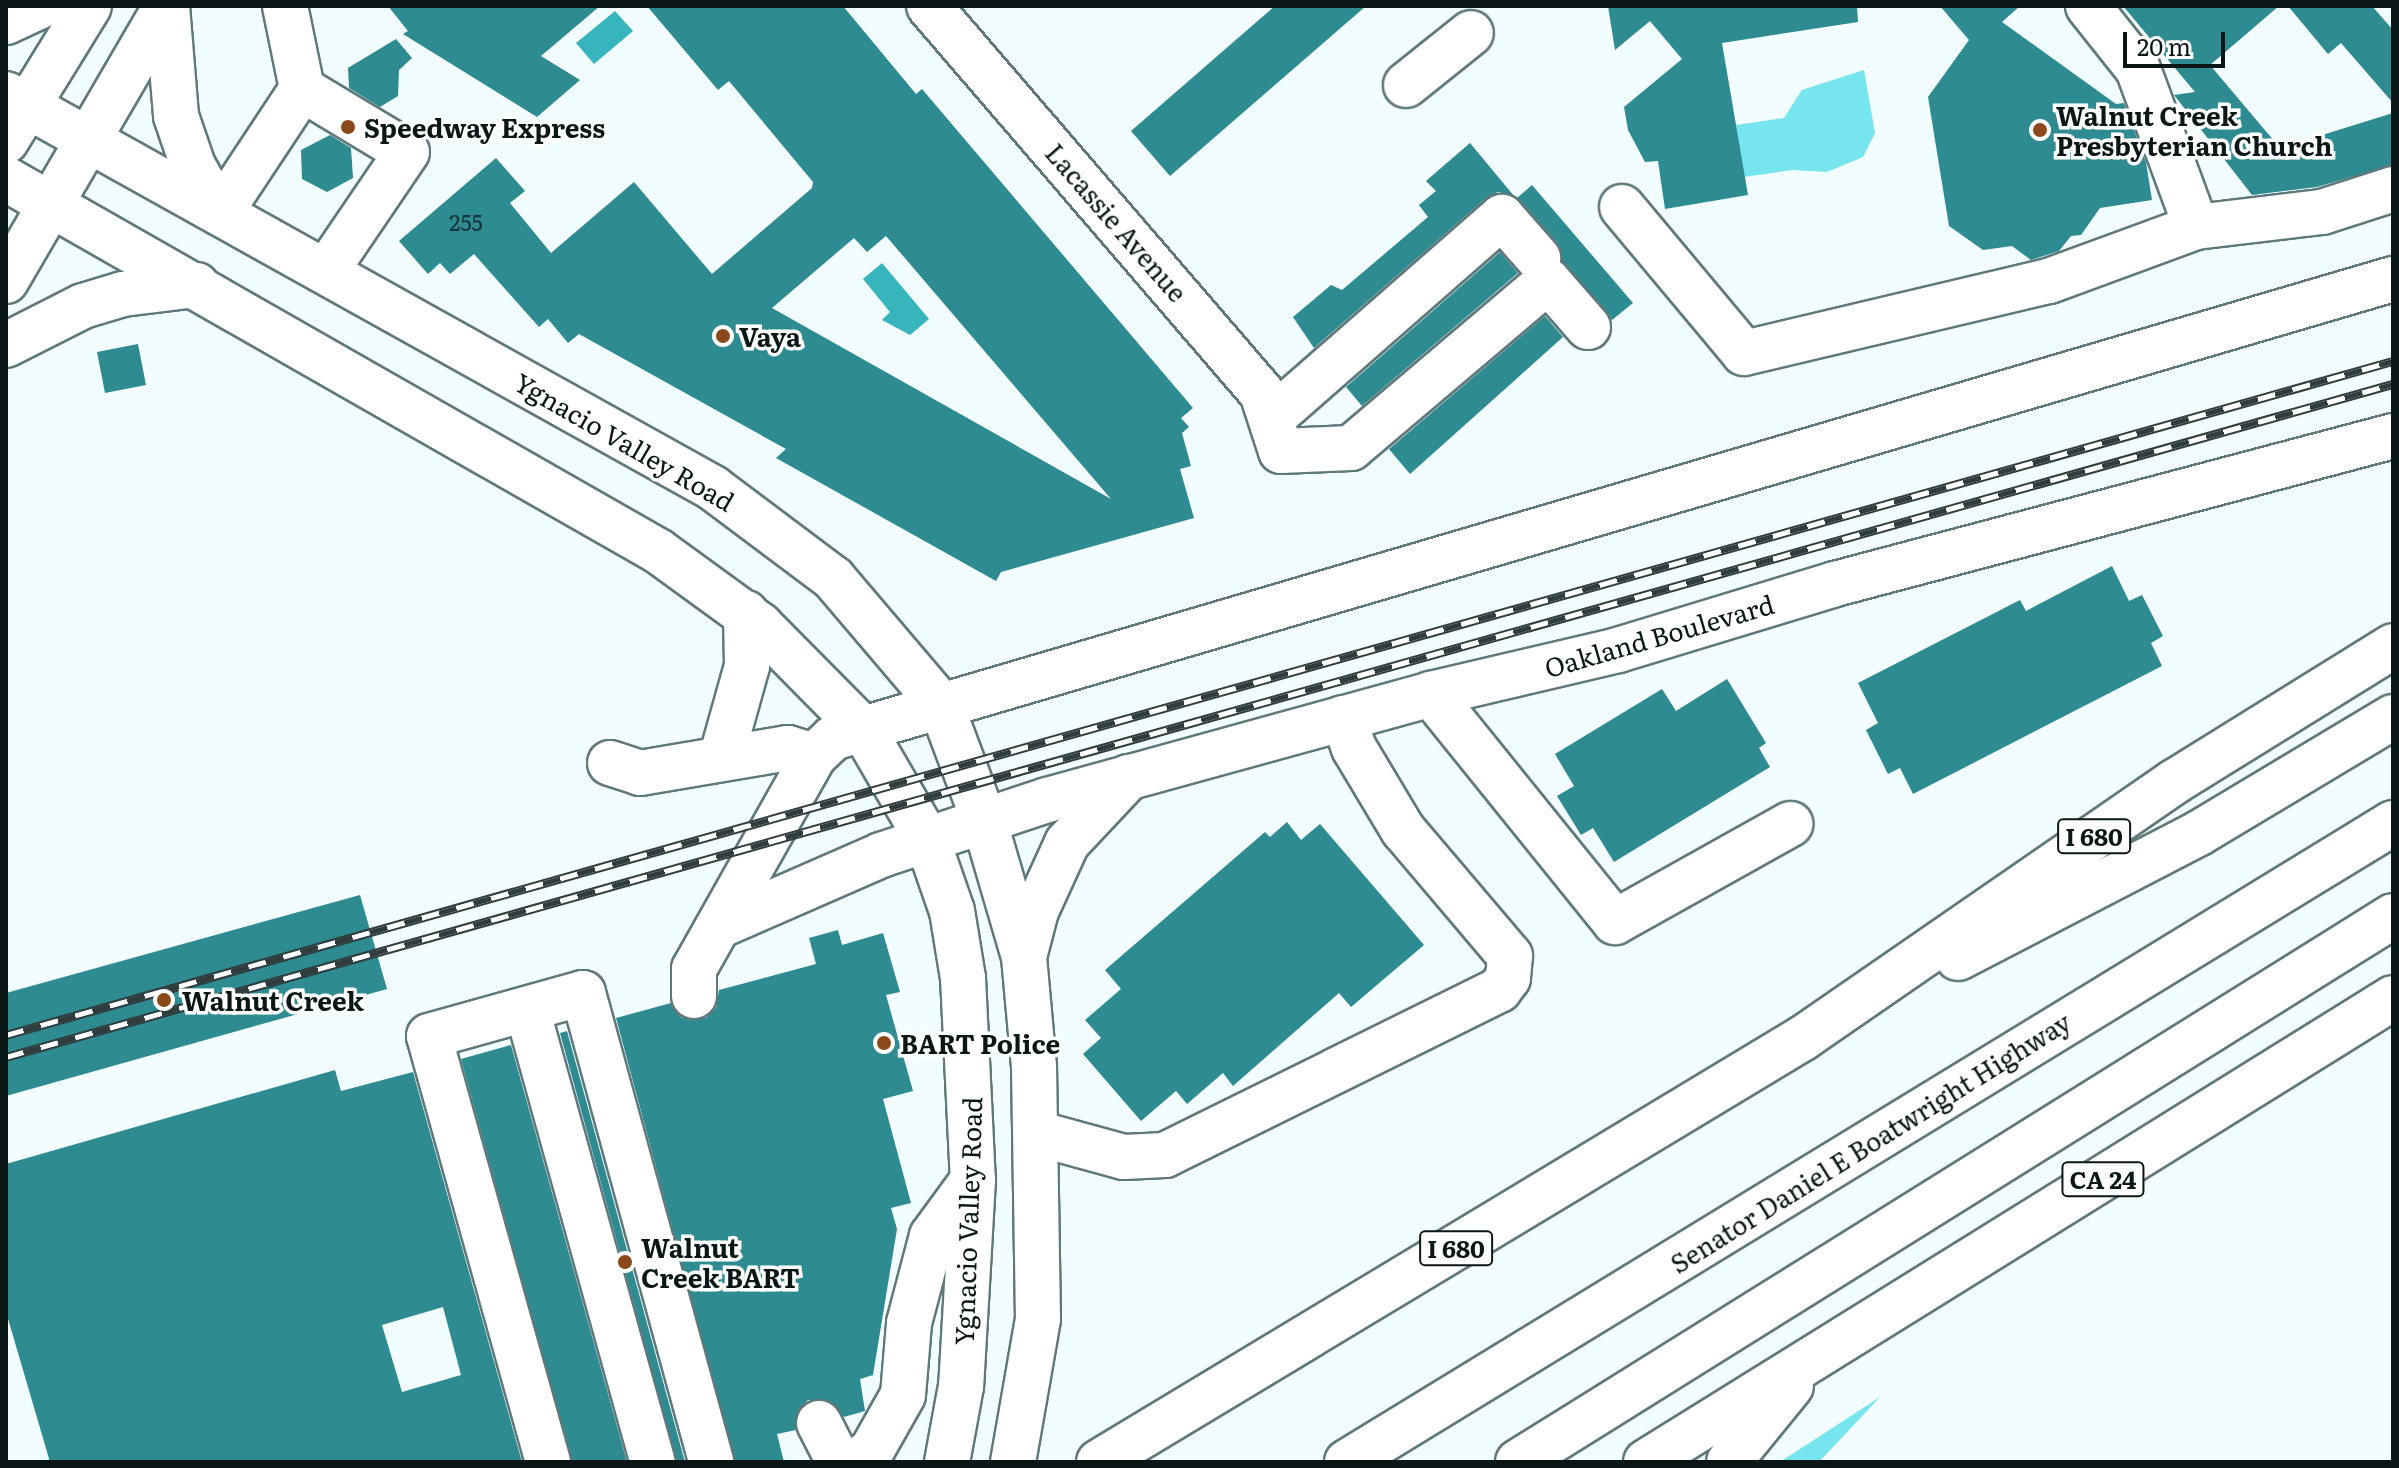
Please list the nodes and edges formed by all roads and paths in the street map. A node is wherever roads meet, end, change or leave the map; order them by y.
1 (41, 6) edge
2 (89, 6) edge
3 (167, 6) edge
4 (285, 6) edge
5 (929, 6) edge
6 (2088, 6) edge
7 (6, 22) edge
8 (1471, 33) dead end
9 (1406, 85) dead end
10 (302, 89) junction
11 (13, 114) edge
12 (88, 141) junction
13 (6, 179) edge
14 (2393, 189) edge
15 (51, 205) junction
16 (1622, 207) dead end
17 (220, 213) junction
18 (2196, 227) junction
19 (1538, 258) dead end
20 (326, 271) junction
21 (2393, 279) edge
22 (6, 281) edge
23 (196, 285) junction
24 (1588, 327) dead end
25 (6, 345) edge
26 (1276, 435) junction
27 (2393, 436) edge
28 (746, 613) junction
29 (2393, 646) edge
30 (1431, 694) junction
31 (941, 705) junction
32 (2393, 717) edge
33 (1343, 718) junction
34 (863, 729) junction
35 (814, 756) junction
36 (721, 759) junction
37 (610, 763) dead end
38 (1129, 777) junction
39 (984, 820) junction
40 (2393, 823) edge
41 (1790, 824) dead end
42 (927, 839) junction
43 (2393, 916) edge
44 (721, 925) junction
45 (1024, 957) junction
46 (694, 996) dead end
47 (2393, 998) edge
48 (527, 1009) junction
49 (1803, 1038) junction
50 (1036, 1133) junction
51 (973, 1180) junction
52 (1813, 1360) junction
53 (819, 1423) dead end
54 (1359, 1455) edge
55 (1103, 1459) edge
56 (548, 1462) edge
57 (653, 1462) edge
58 (711, 1462) edge
59 (839, 1462) edge
60 (856, 1462) edge
61 (947, 1462) edge
62 (1013, 1462) edge
63 (1518, 1462) edge
64 (1646, 1462) edge
65 (1729, 1462) edge

1 - 7 main road
2 - 11 main road
3 - 12 main road
3 - 17 main road
4 - 10 main road
5 - 26 main road, Lacassie Avenue
6 - 18 main road
8 - 9 main road
10 - 17 main road
10 - 20 main road
11 - 12 main road, Ygnacio Valley Road
12 - 15 main road
12 - 17 main road, Ygnacio Valley Road
13 - 15 main road, Ygnacio Valley Road
14 - 18 main road
15 - 22 main road
15 - 23 main road, Ygnacio Valley Road
16 - 18 main road
17 - 20 main road, Ygnacio Valley Road
19 - 26 main road
20 - 31 main road, Ygnacio Valley Road
21 - 31 main road
23 - 25 main road
23 - 28 main road, Ygnacio Valley Road
24 - 26 main road
27 - 30 main road, Oakland Boulevard
28 - 34 main road, Ygnacio Valley Road
28 - 36 main road
29 - 49 main road, I 680
30 - 33 main road, Oakland Boulevard
30 - 41 main road
31 - 34 main road
31 - 39 main road, Ygnacio Valley Road
32 - 49 main road
33 - 38 main road, Oakland Boulevard
33 - 50 main road
34 - 35 main road
34 - 42 main road, Ygnacio Valley Road
35 - 36 main road
35 - 44 main road
36 - 37 main road
38 - 39 main road, Oakland Boulevard
38 - 45 main road
39 - 42 main road, Oakland Boulevard
39 - 45 main road, Ygnacio Valley Road
40 - 54 main road, Senator Daniel E Boatwright Highway
42 - 44 main road, Oakland Boulevard
42 - 51 main road, Ygnacio Valley Road
43 - 63 main road
44 - 46 main road
45 - 50 main road, Ygnacio Valley Road
47 - 52 main road, CA 24
48 - 56 main road
48 - 57 main road
48 - 58 main road
49 - 55 main road, I 680
50 - 62 main road, Ygnacio Valley Road
51 - 60 main road
51 - 61 main road, Ygnacio Valley Road
52 - 64 main road, CA 24
52 - 65 main road
53 - 59 main road

